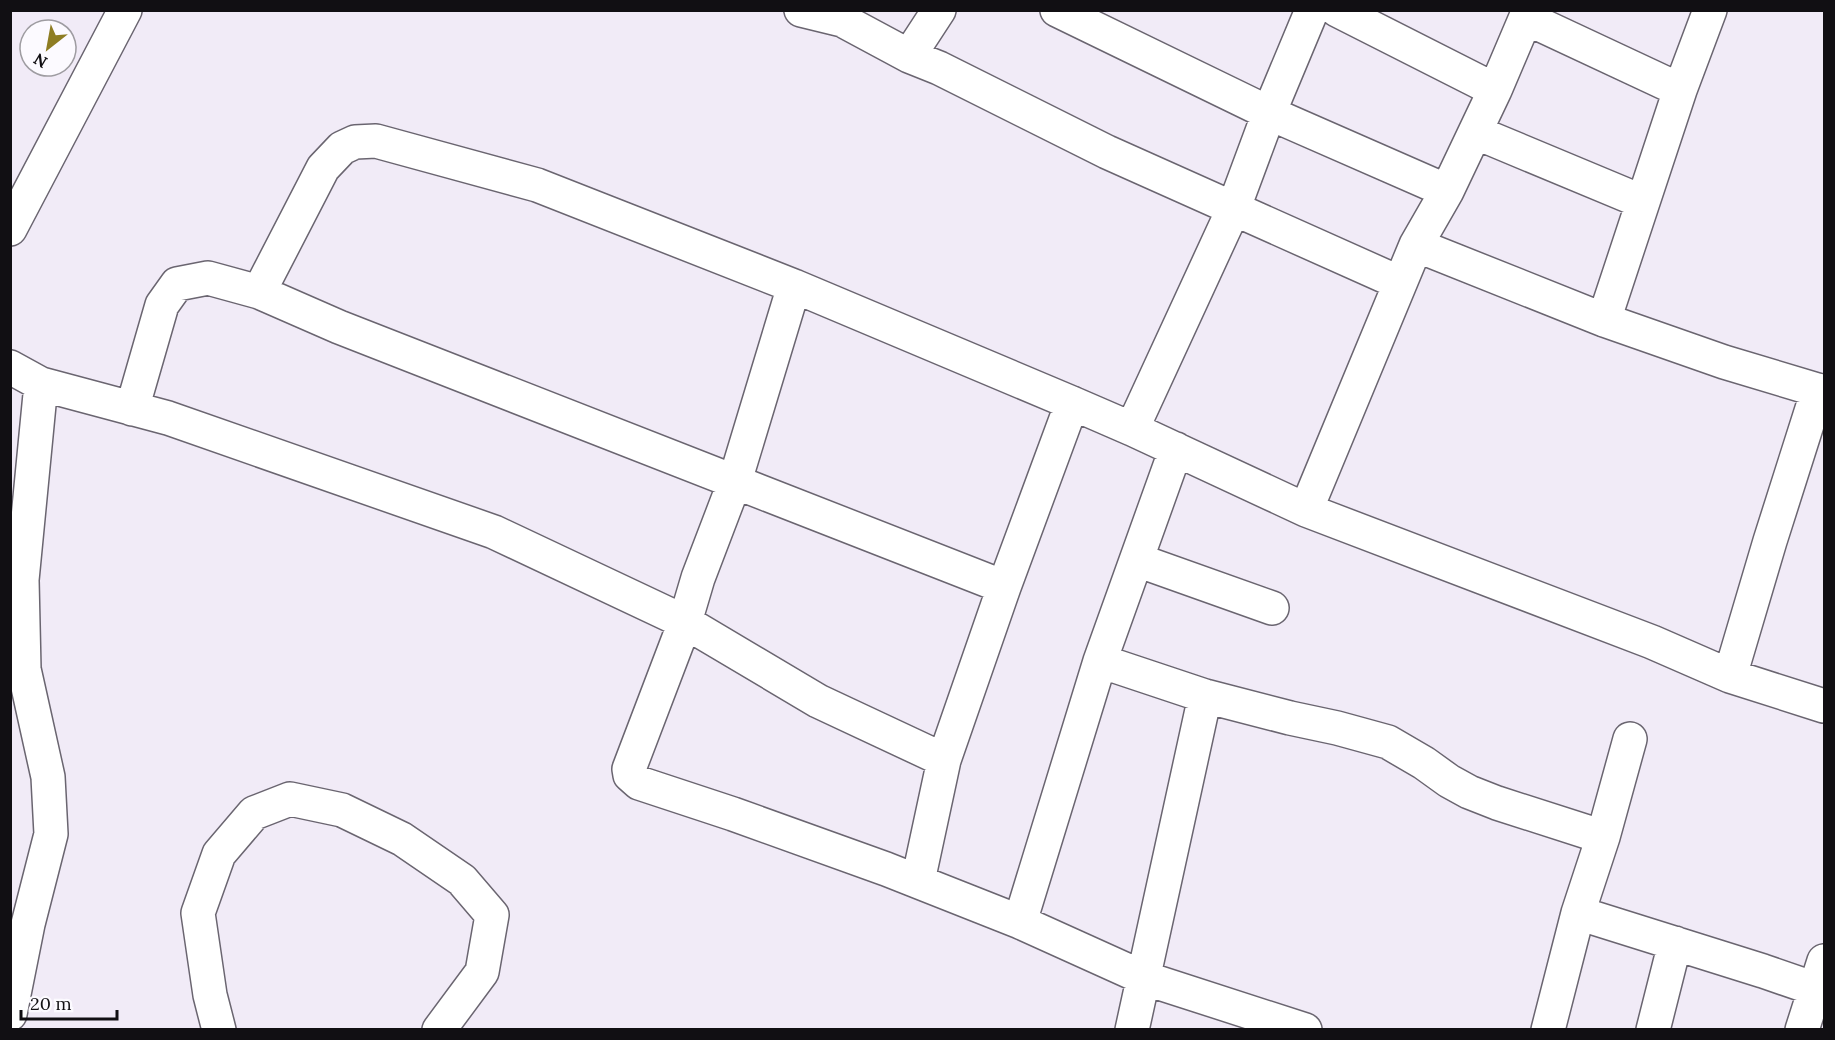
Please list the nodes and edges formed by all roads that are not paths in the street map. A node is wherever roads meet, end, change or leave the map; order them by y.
1 (125, 10) edge
2 (939, 10) edge
3 (1057, 10) edge
4 (1312, 10) edge
5 (1337, 10) edge
6 (1710, 10) edge
7 (812, 12) edge
8 (1528, 14) edge
9 (909, 56) junction
10 (1495, 90) junction
11 (1680, 90) junction
12 (1269, 113) junction
13 (1475, 132) junction
14 (1447, 191) junction
15 (1643, 202) junction
16 (1233, 210) junction
17 (10, 229) edge
18 (1416, 245) junction
19 (1400, 283) junction
20 (794, 286) junction
21 (259, 292) junction
22 (1604, 320) junction
23 (10, 367) edge
24 (41, 384) junction
25 (1821, 391) edge
26 (1072, 404) junction
27 (132, 409) junction
28 (1132, 429) junction
29 (1176, 449) junction
30 (735, 481) junction
31 (1306, 510) junction
32 (1137, 560) junction
33 (1004, 587) junction
34 (1272, 608) dead end
35 (685, 622) junction
36 (1100, 661) junction
37 (17, 667) edge
38 (1730, 676) junction
39 (1205, 696) junction
40 (1824, 706) edge
41 (1630, 739) dead end
42 (944, 760) junction
43 (1603, 837) junction
44 (918, 882) junction
45 (1578, 913) junction
46 (19, 921) edge
47 (1020, 922) junction
48 (1675, 943) junction
49 (1144, 978) junction
50 (1822, 980) edge
51 (10, 1014) edge
52 (219, 1029) edge
53 (439, 1029) edge
54 (1132, 1029) edge
55 (1305, 1029) edge
56 (1548, 1029) edge
57 (1653, 1029) edge
58 (1802, 1029) edge

1 - 17 street
2 - 9 street
3 - 12 street
4 - 12 street
5 - 10 street
6 - 11 street
7 - 9 street
8 - 10 street
8 - 11 street
9 - 16 street
10 - 13 street
11 - 15 street
12 - 14 street
12 - 16 street
13 - 14 street
13 - 15 street
14 - 18 street
15 - 22 street
16 - 19 street
16 - 28 street
18 - 19 street
18 - 22 street
19 - 31 street
20 - 21 street
20 - 26 street
20 - 30 street
21 - 27 street
21 - 30 street
22 - 25 street
23 - 24 street
24 - 27 street
24 - 37 street
25 - 38 street
26 - 28 street
26 - 33 street
27 - 35 street
28 - 29 street
29 - 31 street
29 - 32 street
30 - 33 street
30 - 35 street
31 - 38 street
32 - 34 street
32 - 36 street
33 - 42 street
35 - 42 street
35 - 44 street
36 - 39 street
36 - 47 street
37 - 46 street
38 - 40 street
39 - 43 street
39 - 49 street
41 - 43 street
42 - 44 street
43 - 45 street
44 - 47 street
45 - 48 street
45 - 56 street
46 - 51 street
47 - 49 street
48 - 50 street
48 - 57 street
49 - 54 street
49 - 55 street
50 - 58 street
52 - 53 street

